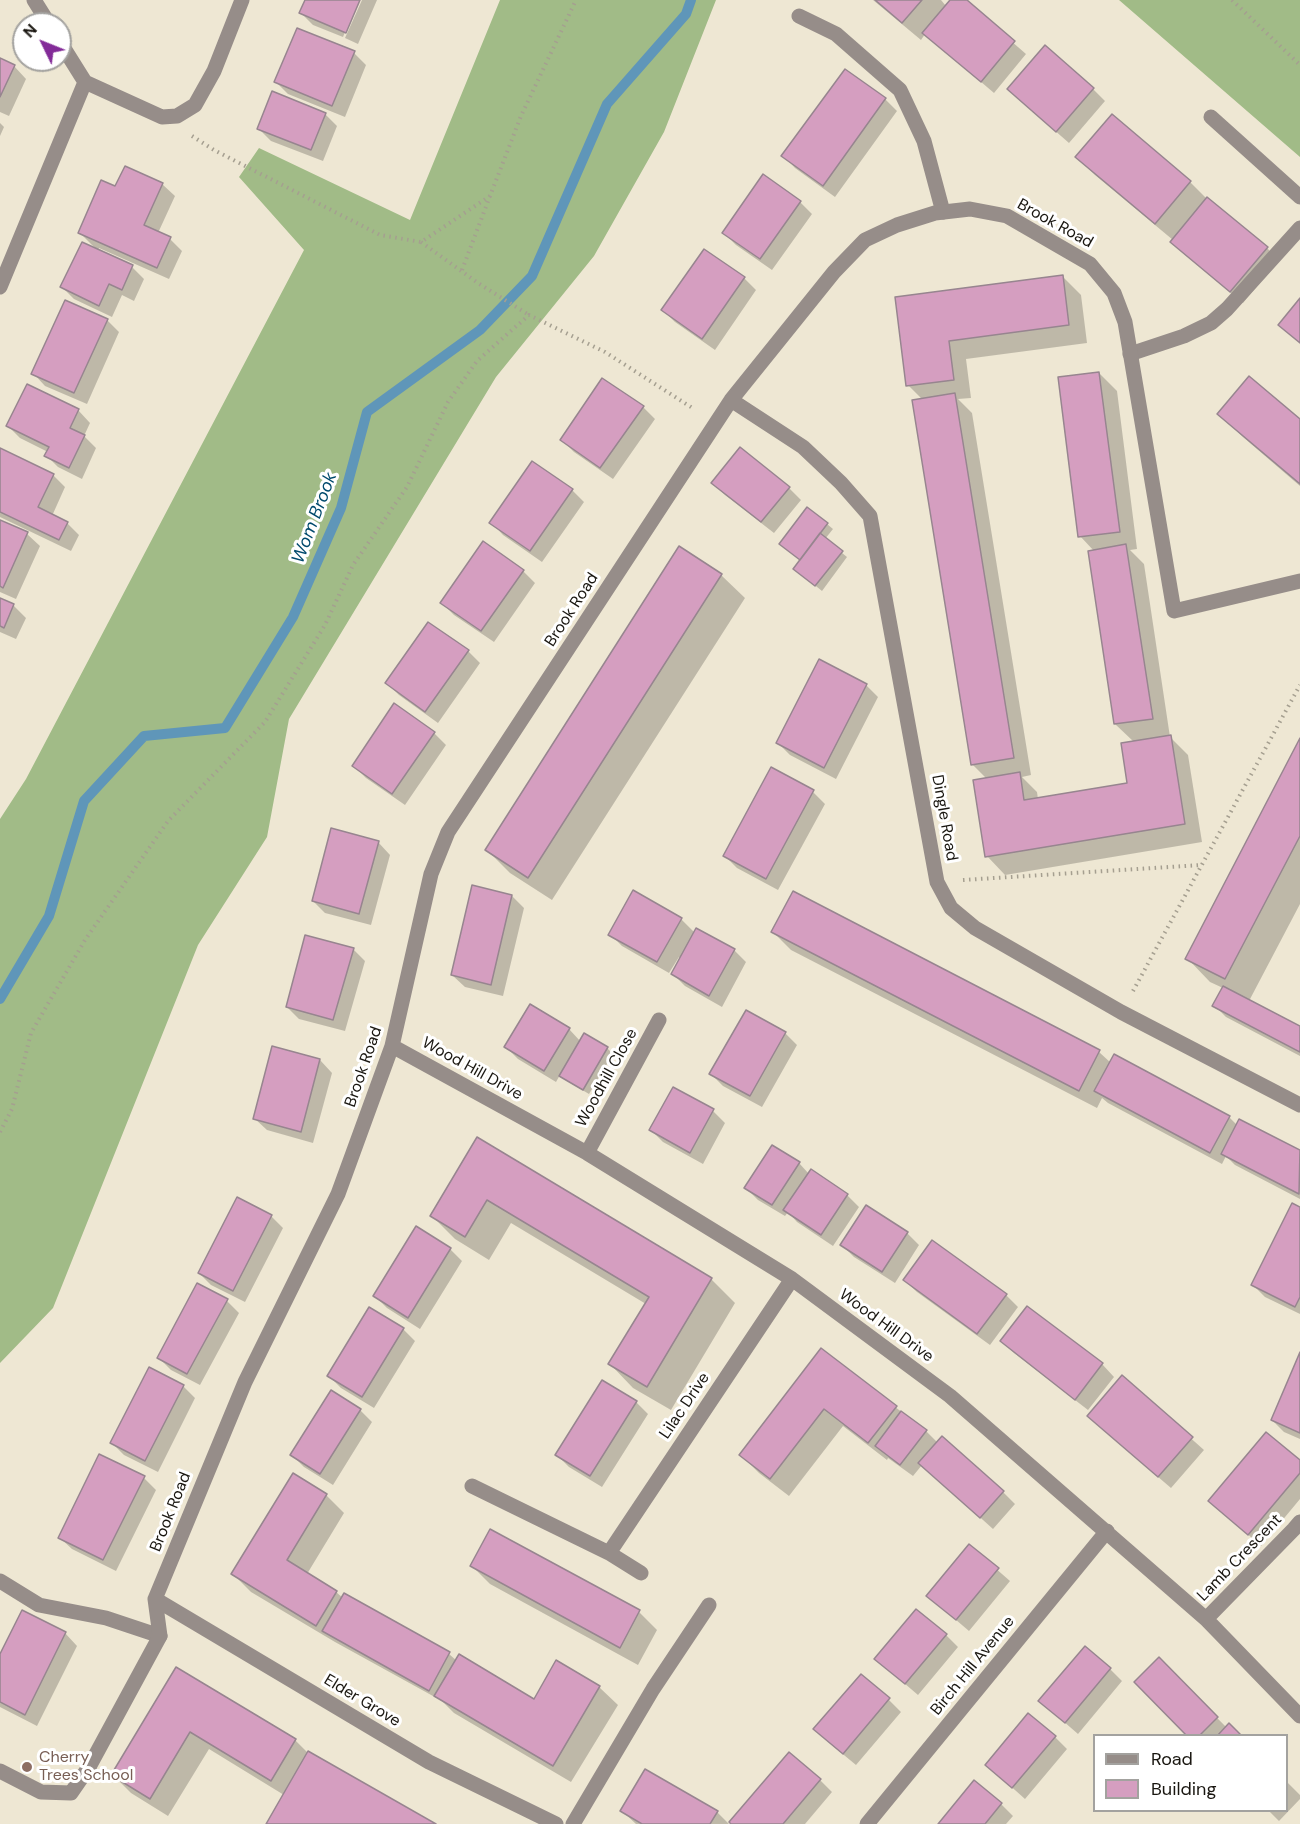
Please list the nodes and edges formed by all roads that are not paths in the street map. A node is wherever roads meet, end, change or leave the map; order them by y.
1 (242, 0) edge
2 (799, 16) dead end
3 (72, 61) edge
4 (85, 82) junction
5 (1210, 117) dead end
6 (1300, 197) edge
7 (943, 212) junction
8 (1300, 228) edge
9 (0, 287) edge
10 (1130, 354) junction
11 (731, 400) junction
12 (1300, 581) edge
13 (659, 1020) dead end
14 (392, 1046) junction
15 (1300, 1105) edge
16 (587, 1153) junction
17 (792, 1279) junction
18 (472, 1486) dead end
19 (1300, 1522) edge
20 (1107, 1532) junction
21 (609, 1553) junction
22 (641, 1573) dead end
23 (0, 1581) edge
24 (154, 1599) junction
25 (709, 1605) dead end
26 (1206, 1619) junction
27 (160, 1636) junction
28 (1300, 1716) edge
29 (0, 1771) edge
30 (556, 1824) edge
31 (573, 1824) edge
32 (867, 1824) edge

1 - 4 street
2 - 7 street
3 - 4 street
4 - 9 street
5 - 6 street
7 - 10 street, Brook Road
7 - 11 street, Brook Road
8 - 10 street
10 - 12 street, Brook Road
11 - 14 street, Brook Road
11 - 15 street, Dingle Road
13 - 16 street, Woodhill Close
14 - 16 street, Wood Hill Drive
14 - 24 street, Brook Road
16 - 17 street, Wood Hill Drive
17 - 20 street, Wood Hill Drive
17 - 21 street, Lilac Drive
18 - 21 street
19 - 26 street, Lamb Crescent
20 - 26 street, Wood Hill Drive
20 - 32 street, Birch Hill Avenue
21 - 22 street
23 - 27 street
24 - 27 street
24 - 30 street, Elder Grove
25 - 31 street
26 - 28 street, Wood Hill Drive
27 - 29 street

